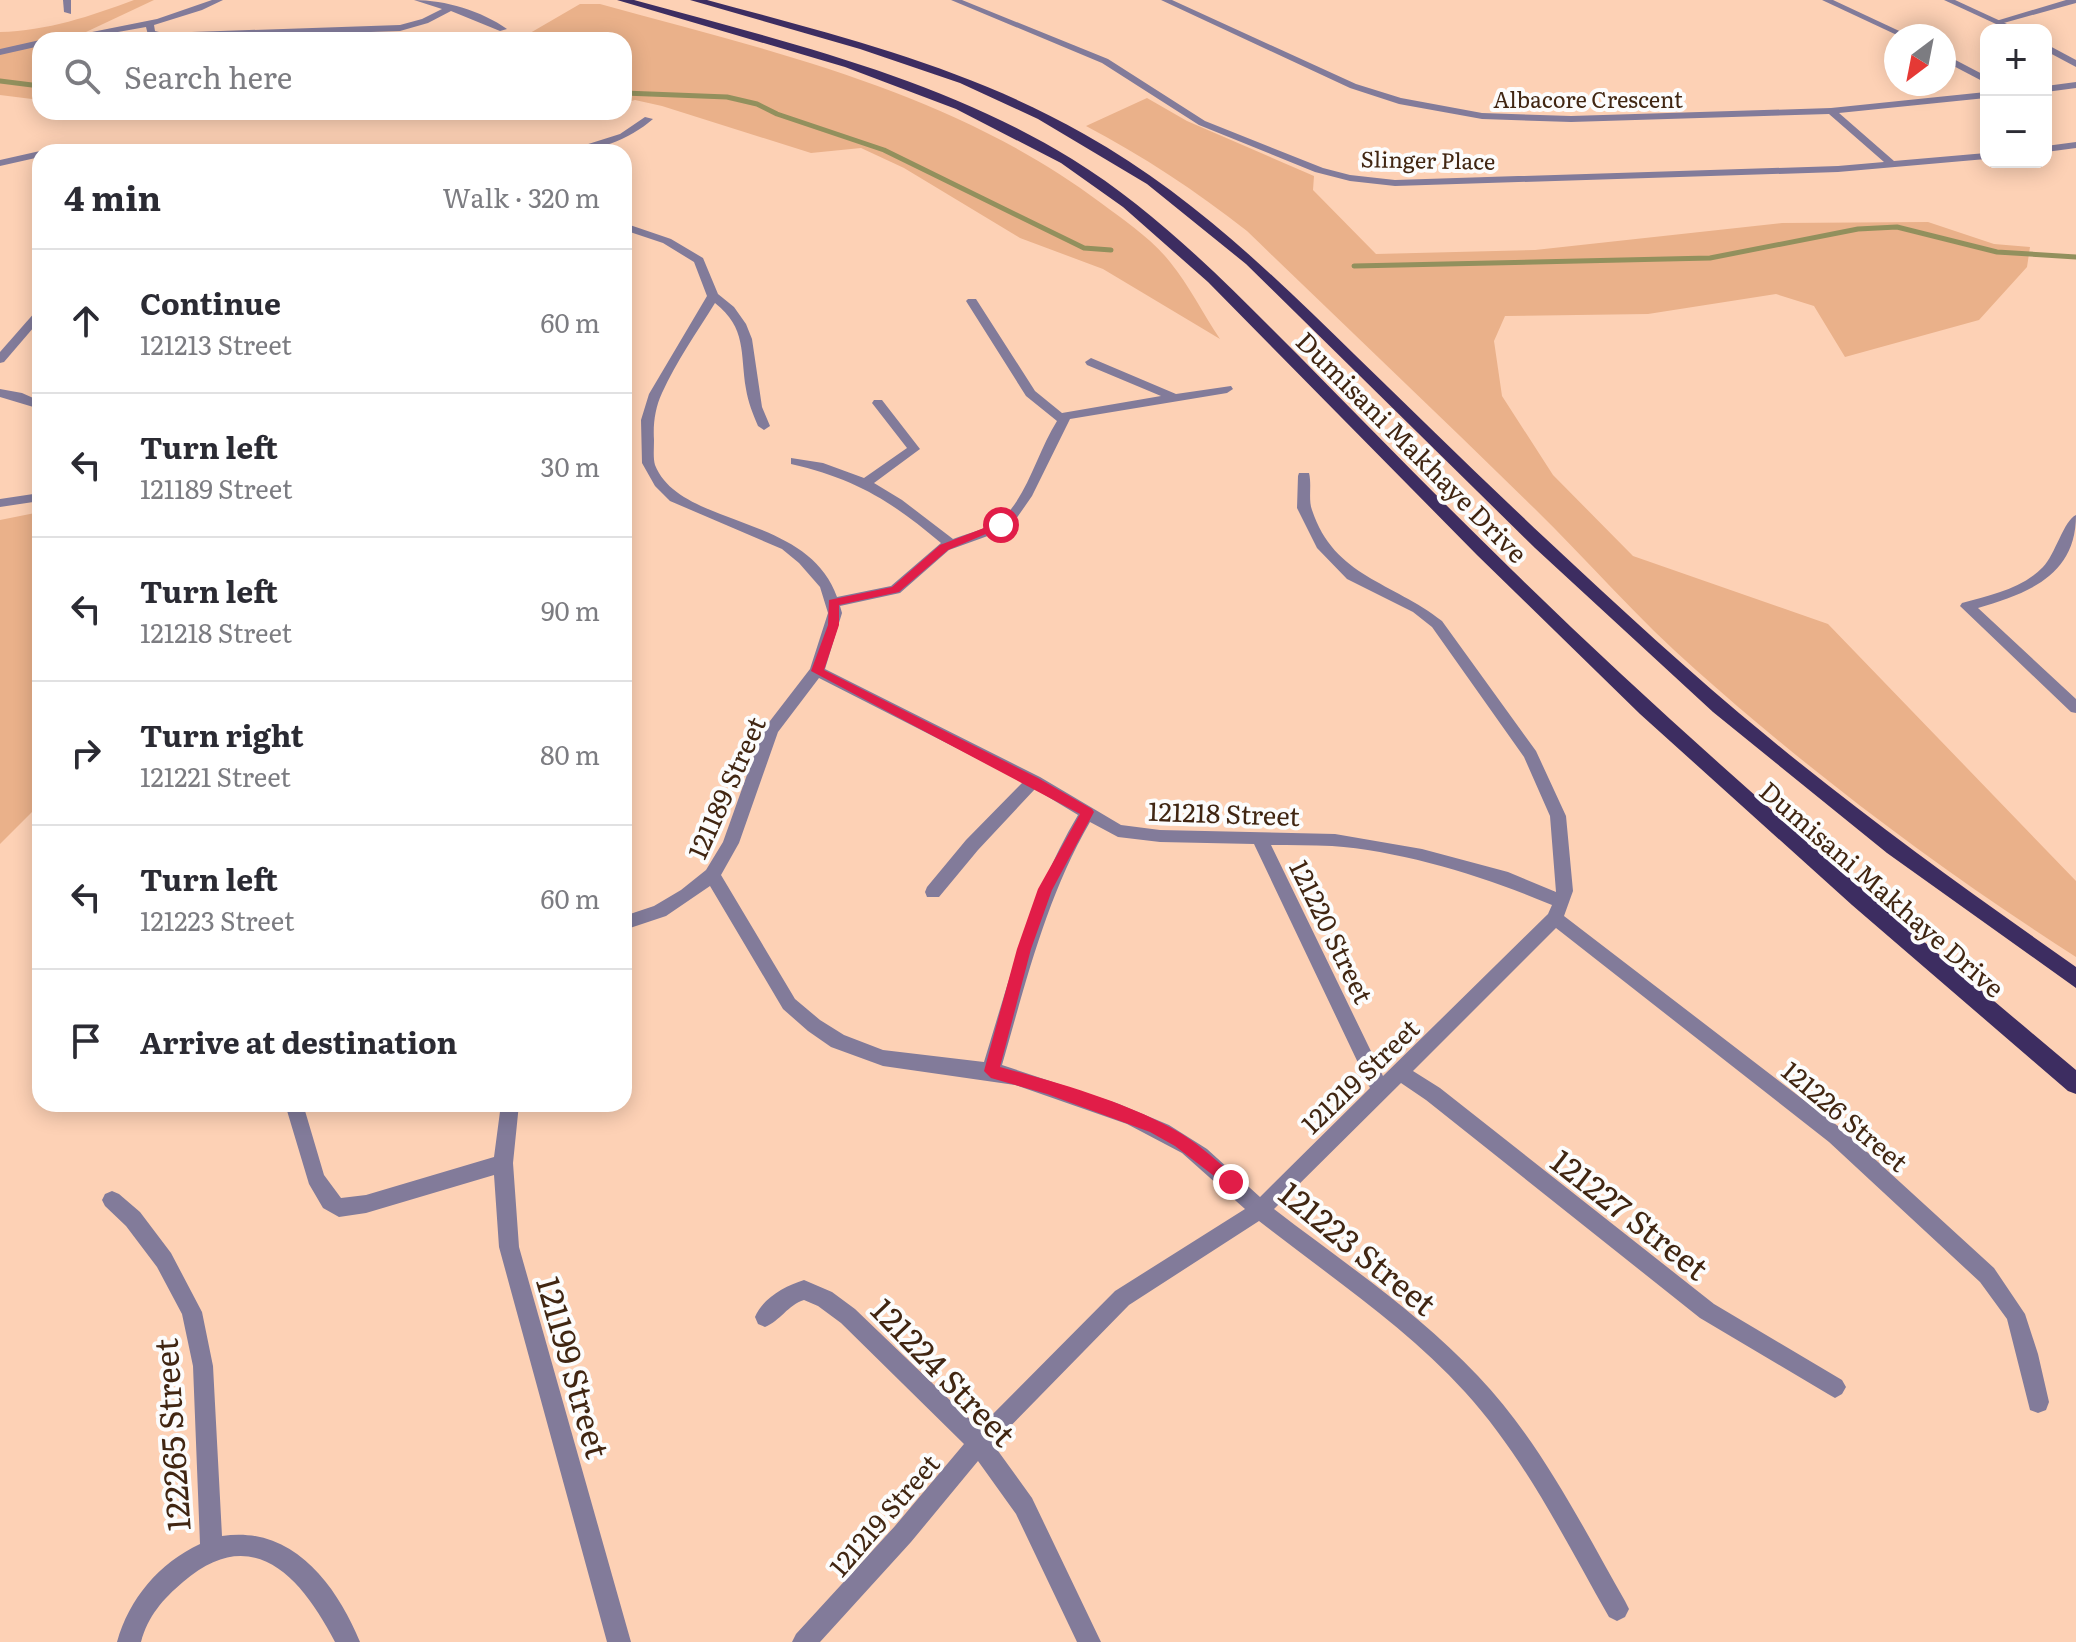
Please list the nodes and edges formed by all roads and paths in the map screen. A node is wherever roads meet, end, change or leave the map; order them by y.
1 (67, 0) edge
2 (219, 0) edge
3 (418, 0) edge
4 (622, 0) edge
5 (695, 0) edge
6 (955, 0) edge
7 (1165, 0) edge
8 (1826, 0) edge
9 (1948, 0) edge
10 (2076, 0) edge
11 (451, 8) junction
12 (68, 12) dead end
13 (2000, 21) junction
14 (2005, 24) edge
15 (150, 25) junction
16 (1884, 26) edge
17 (503, 29) dead end
18 (106, 32) edge
19 (151, 32) edge
20 (282, 32) edge
21 (32, 45) edge
22 (2052, 50) edge
23 (0, 52) edge
24 (1956, 64) edge
25 (2076, 64) edge
26 (1980, 77) edge
27 (2076, 85) edge
28 (2052, 88) edge
29 (1980, 96) edge
30 (1831, 111) junction
31 (648, 119) dead end
32 (596, 144) edge
33 (2076, 145) edge
34 (2052, 148) edge
35 (32, 156) edge
36 (1980, 157) edge
37 (0, 163) edge
38 (1893, 165) junction
39 (632, 229) edge
40 (713, 296) junction
41 (972, 301) dead end
42 (32, 322) edge
43 (0, 359) edge
44 (1091, 362) dead end
45 (1227, 389) dead end
46 (0, 393) edge
47 (1175, 398) junction
48 (32, 402) edge
49 (878, 403) dead end
50 (1062, 419) junction
51 (764, 426) dead end
52 (796, 461) dead end
53 (1304, 476) dead end
54 (867, 482) junction
55 (32, 498) edge
56 (0, 503) edge
57 (2076, 519) edge
58 (950, 544) junction
59 (833, 603) junction
60 (817, 671) junction
61 (2076, 708) edge
62 (1034, 781) junction
63 (1088, 812) junction
64 (1259, 837) junction
65 (712, 875) junction
66 (933, 892) dead end
67 (1559, 910) junction
68 (632, 920) edge
69 (2076, 979) edge
70 (991, 1071) junction
71 (1399, 1072) junction
72 (2076, 1084) edge
73 (1381, 1091) junction
74 (296, 1112) edge
75 (509, 1112) edge
76 (503, 1163) junction
77 (112, 1200) dead end
78 (1260, 1210) junction
79 (765, 1317) dead end
80 (1835, 1387) dead end
81 (2038, 1402) dead end
82 (979, 1443) junction
83 (211, 1548) junction
84 (1617, 1609) dead end
85 (129, 1642) edge
86 (348, 1642) edge
87 (619, 1642) edge
88 (804, 1642) edge
89 (1089, 1642) edge

1 - 12 street
2 - 15 street
3 - 11 street
4 - 72 main road, Dumisani Makhaye Drive
5 - 69 main road, Dumisani Makhaye Drive
6 - 38 street, Slinger Place
7 - 30 street, Albacore Crescent
8 - 16 street
9 - 13 street
10 - 13 street
11 - 17 street
11 - 20 street
13 - 14 street
15 - 18 street
15 - 19 street
21 - 23 street
22 - 25 street
24 - 26 street
27 - 28 street
29 - 30 street, Albacore Crescent
30 - 38 street
31 - 32 street
33 - 34 street
35 - 37 street
36 - 38 street, Slinger Place
39 - 40 street
40 - 51 street
40 - 59 street
41 - 50 street
42 - 43 street
44 - 47 street
45 - 47 street
46 - 48 street
47 - 50 street
49 - 54 street
50 - 58 street
52 - 54 street
53 - 67 street
54 - 58 street
55 - 56 street
57 - 61 street
58 - 59 street
59 - 60 street, 121189 Street
60 - 62 street, 121218 Street
60 - 65 street, 121189 Street
62 - 63 street, 121218 Street
62 - 66 street
63 - 64 street, 121218 Street
63 - 70 street
64 - 67 street, 121218 Street
64 - 73 street, 121220 Street
65 - 68 street, 121189 Street
65 - 70 street, 121223 Street
67 - 71 street, 121219 Street
67 - 81 street, 121226 Street
70 - 78 street, 121223 Street
71 - 73 street, 121219 Street
71 - 80 street, 121227 Street
73 - 78 street, 121219 Street
74 - 76 street
75 - 76 street, 121199 Street
76 - 87 street, 121199 Street
77 - 83 street, 122265 Street
78 - 82 street, 121219 Street
78 - 84 street, 121223 Street
79 - 82 street, 121224 Street
82 - 88 street, 121219 Street
82 - 89 street, 121224 Street
83 - 85 street
83 - 86 street

